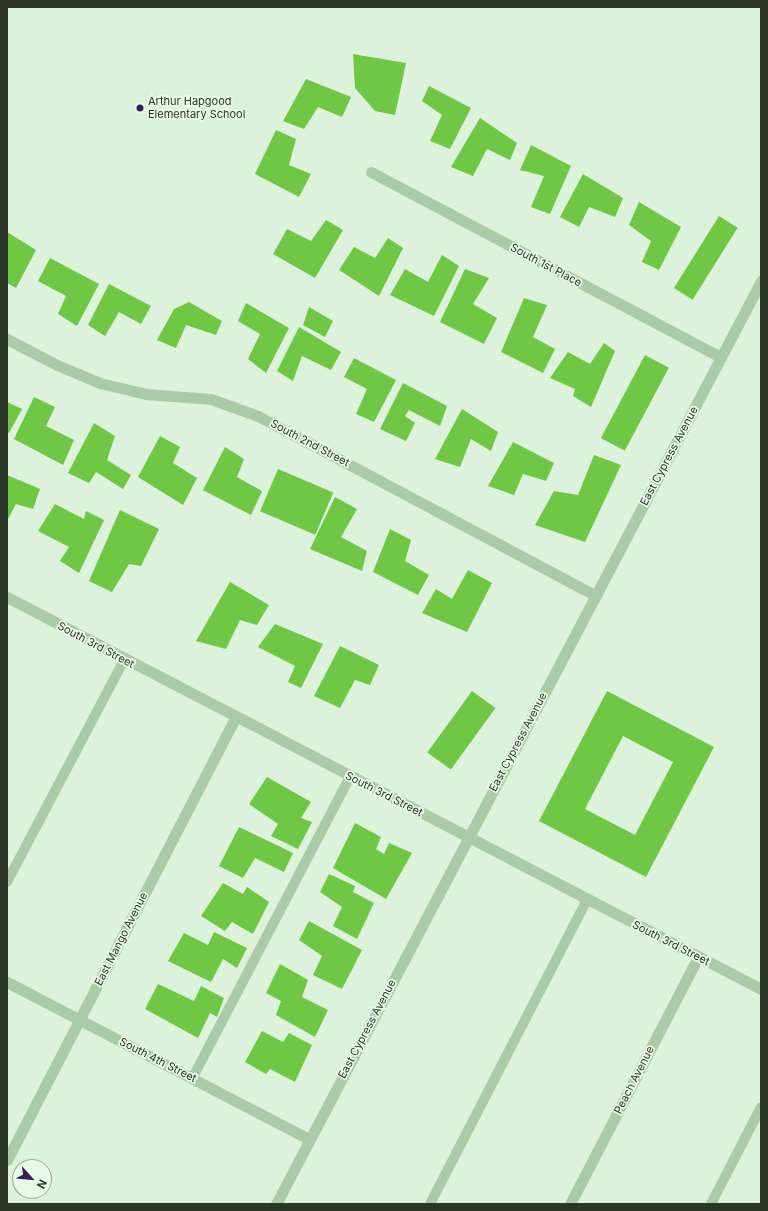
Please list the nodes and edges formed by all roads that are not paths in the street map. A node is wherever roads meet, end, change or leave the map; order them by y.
1 (371, 172) dead end
2 (761, 281) edge
3 (7, 339) edge
4 (721, 357) junction
5 (596, 596) junction
6 (9, 602) edge
7 (124, 660) junction
8 (236, 717) junction
9 (350, 777) junction
10 (468, 838) junction
11 (7, 882) edge
12 (587, 900) junction
13 (698, 956) junction
14 (7, 982) edge
15 (761, 989) edge
16 (80, 1019) junction
17 (193, 1077) junction
18 (761, 1107) edge
19 (309, 1139) junction
20 (7, 1160) edge
21 (276, 1204) edge
22 (430, 1204) edge
23 (570, 1204) edge
24 (711, 1204) edge

1 - 4 street, South 1st Place
2 - 4 street, East Cypress Avenue
3 - 5 street, South 2nd Street
4 - 5 street, East Cypress Avenue
5 - 10 street, East Cypress Avenue
6 - 7 street, South 3rd Street
7 - 8 street, South 3rd Street
7 - 11 lane
8 - 9 street, South 3rd Street
8 - 16 street, East Mango Avenue
9 - 10 street, South 3rd Street
9 - 17 lane
10 - 12 street, South 3rd Street
10 - 19 street, East Cypress Avenue
12 - 13 street, South 3rd Street
12 - 22 lane
13 - 15 street, South 3rd Street
13 - 23 street, Peach Avenue
14 - 16 street, South 4th Street
16 - 17 street, South 4th Street
16 - 20 street, East Mango Avenue
17 - 19 street, South 4th Street
18 - 24 lane
19 - 21 street, East Cypress Avenue

